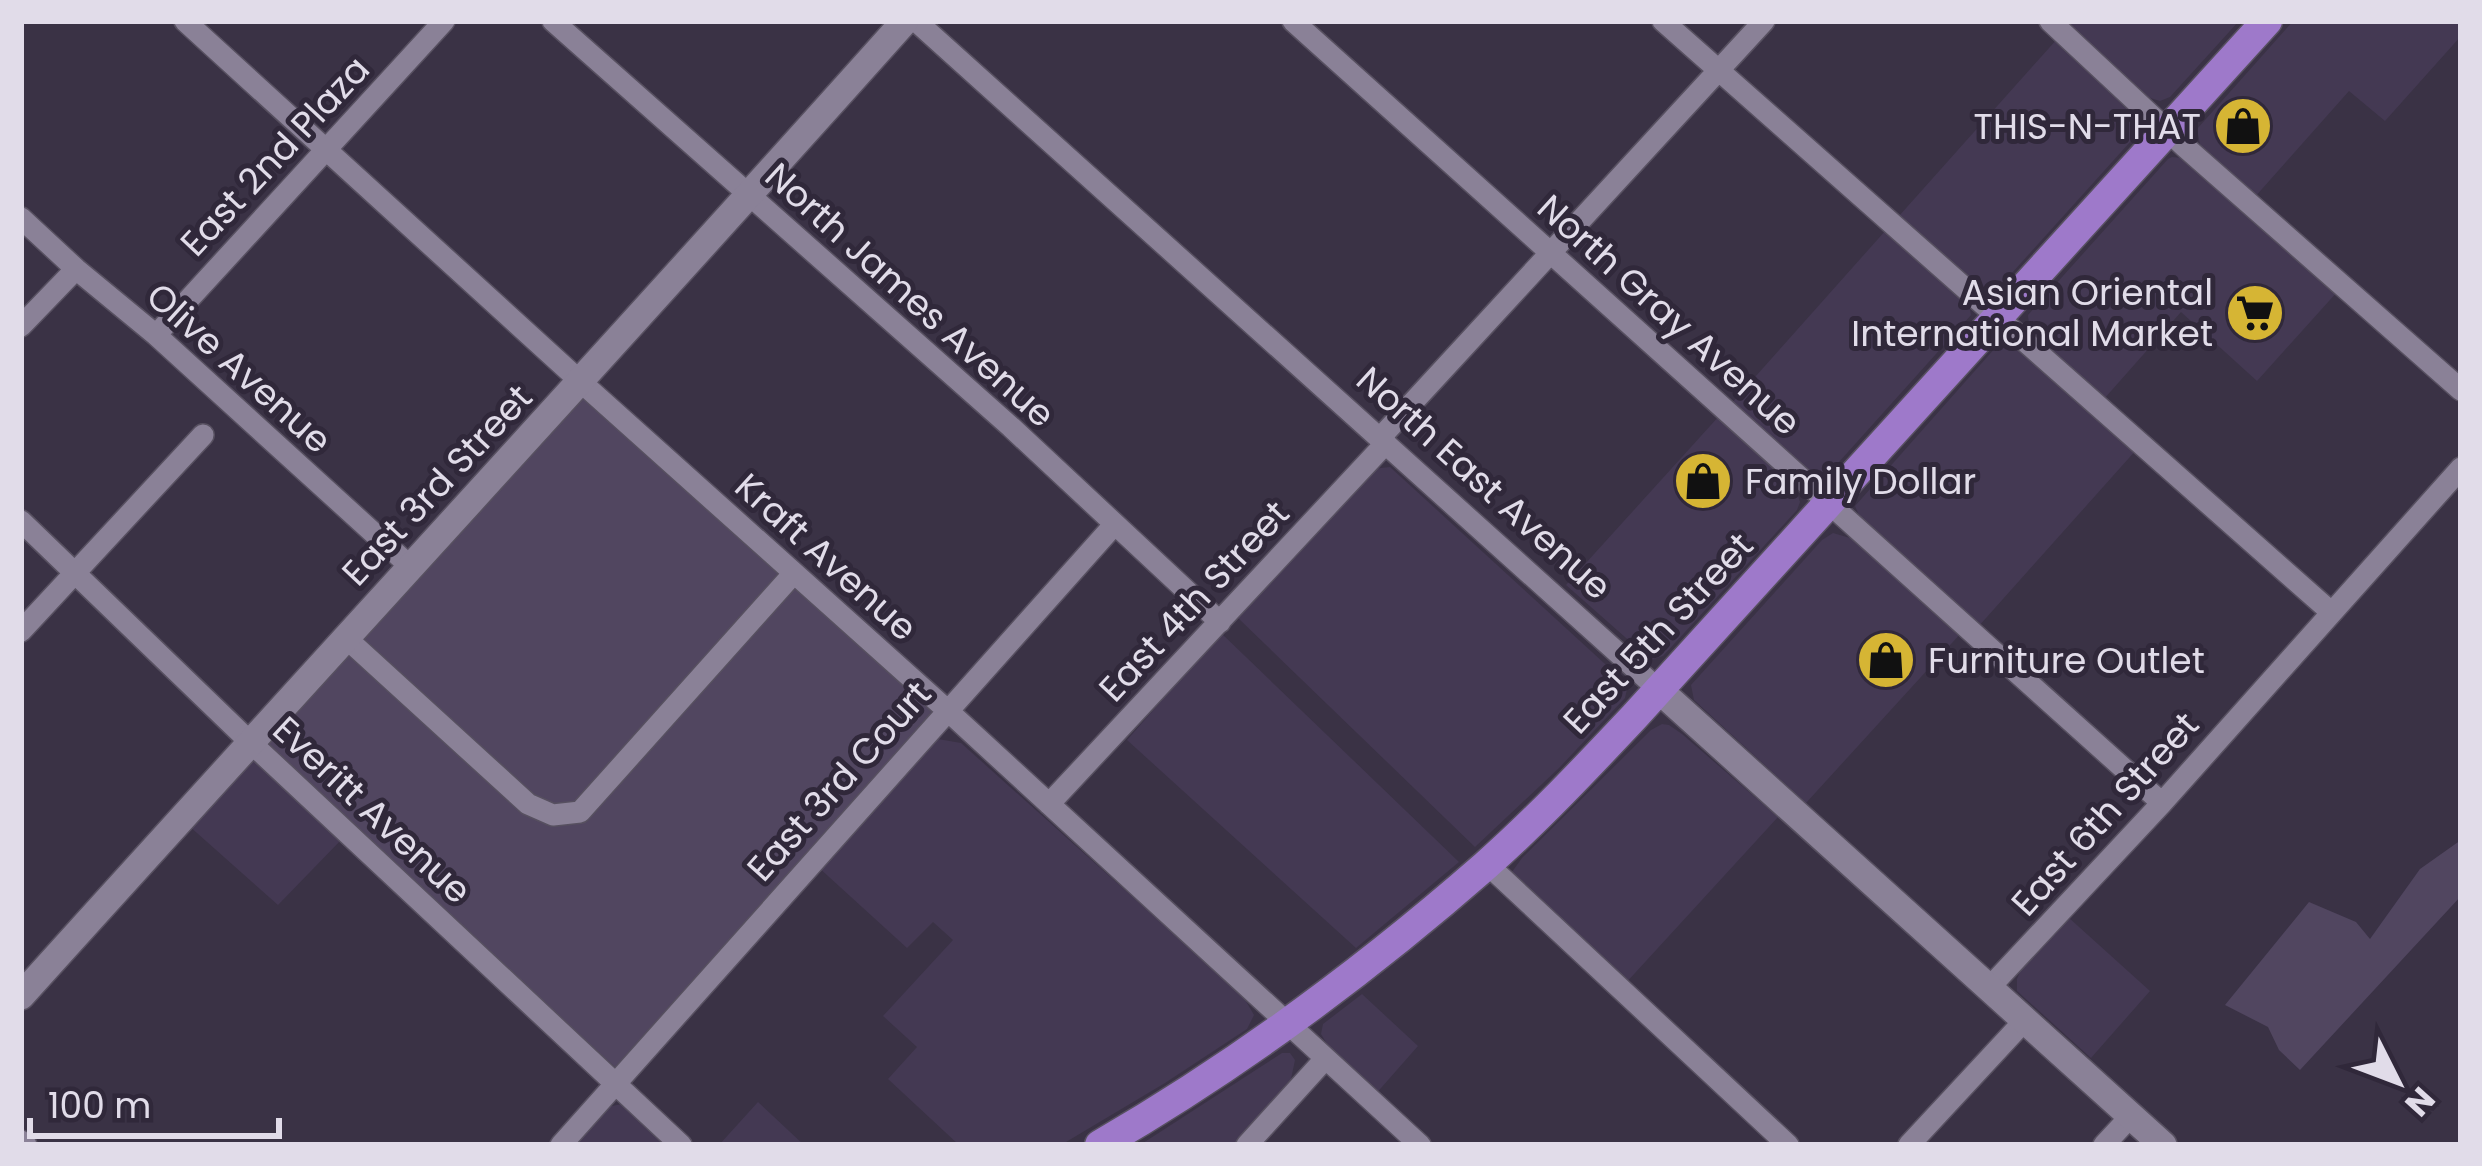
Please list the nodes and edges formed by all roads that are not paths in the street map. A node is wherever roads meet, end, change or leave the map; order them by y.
1 (185, 21) edge
2 (443, 21) edge
3 (553, 21) edge
4 (905, 21) edge
5 (916, 21) edge
6 (1293, 21) edge
7 (1663, 21) edge
8 (1764, 21) edge
9 (2050, 21) edge
10 (2266, 21) edge
11 (1719, 70) junction
12 (2168, 130) junction
13 (326, 150) junction
14 (749, 196) junction
15 (21, 218) edge
16 (1552, 253) junction
17 (76, 268) junction
18 (1998, 317) junction
19 (21, 326) edge
20 (156, 335) junction
21 (581, 382) junction
22 (2461, 390) edge
23 (203, 435) dead end
24 (1383, 440) junction
25 (2461, 468) edge
26 (1829, 503) junction
27 (21, 521) edge
28 (1114, 525) junction
29 (412, 568) junction
30 (76, 572) junction
31 (794, 573) junction
32 (2331, 612) junction
33 (1220, 622) junction
34 (21, 631) edge
35 (345, 637) junction
36 (1659, 690) junction
37 (947, 710) junction
38 (250, 742) junction
39 (2162, 802) junction
40 (1049, 804) junction
41 (1487, 864) junction
42 (1989, 988) junction
43 (21, 996) edge
44 (2025, 1020) junction
45 (1288, 1024) junction
46 (1325, 1059) junction
47 (614, 1082) junction
48 (2131, 1116) junction
49 (561, 1145) edge
50 (681, 1145) edge
51 (1100, 1145) edge
52 (1247, 1145) edge
53 (1420, 1145) edge
54 (1788, 1145) edge
55 (1909, 1145) edge
56 (2104, 1145) edge
57 (2163, 1145) edge

1 - 13 street, Kraft Avenue
2 - 13 street, East 2nd Plaza
3 - 14 street, North James Avenue
4 - 14 street, East 3rd Street
5 - 24 street, North East Avenue
6 - 16 street, North Gray Avenue
7 - 11 street
8 - 11 street, East 4th Street
9 - 12 street
10 - 12 main road, East 5th Street
11 - 16 street, East 4th Street
11 - 18 street
12 - 18 main road, East 5th Street
12 - 22 street
13 - 20 street, East 2nd Plaza
13 - 21 street, Kraft Avenue
14 - 21 street, East 3rd Street
14 - 28 street, North James Avenue
15 - 17 street, Olive Avenue
16 - 24 street, East 4th Street
16 - 26 street, North Gray Avenue
17 - 19 street
17 - 20 street, Olive Avenue
18 - 26 main road, East 5th Street
18 - 32 street
20 - 29 street, Olive Avenue
21 - 29 street, East 3rd Street
21 - 31 street, Kraft Avenue
23 - 30 street
24 - 33 street, East 4th Street
24 - 36 street, North East Avenue
25 - 32 street, East 6th Street
26 - 36 main road, East 5th Street
26 - 39 street, North Gray Avenue
27 - 30 street, Everitt Avenue
28 - 33 street, North James Avenue
28 - 37 street, East 3rd Court
29 - 35 street, East 3rd Street
30 - 34 street
30 - 38 street, Everitt Avenue
31 - 35 street
31 - 37 street, Kraft Avenue
32 - 39 street, East 6th Street
33 - 40 street, East 4th Street
35 - 38 street, East 3rd Street
36 - 41 main road, East 5th Street
36 - 42 street, North East Avenue
37 - 40 street, Kraft Avenue
37 - 47 street, East 3rd Court
38 - 43 street, East 3rd Street
38 - 47 street, Everitt Avenue
39 - 42 street, East 6th Street
40 - 45 street, Kraft Avenue
41 - 45 main road, East 5th Street
41 - 54 street
42 - 44 street, North East Avenue
44 - 48 street, North East Avenue
44 - 55 street
45 - 46 street, Kraft Avenue
45 - 51 main road, East 5th Street
46 - 52 street
46 - 53 street, Kraft Avenue
47 - 49 street
47 - 50 street, Everitt Avenue
48 - 56 street
48 - 57 street, North East Avenue

